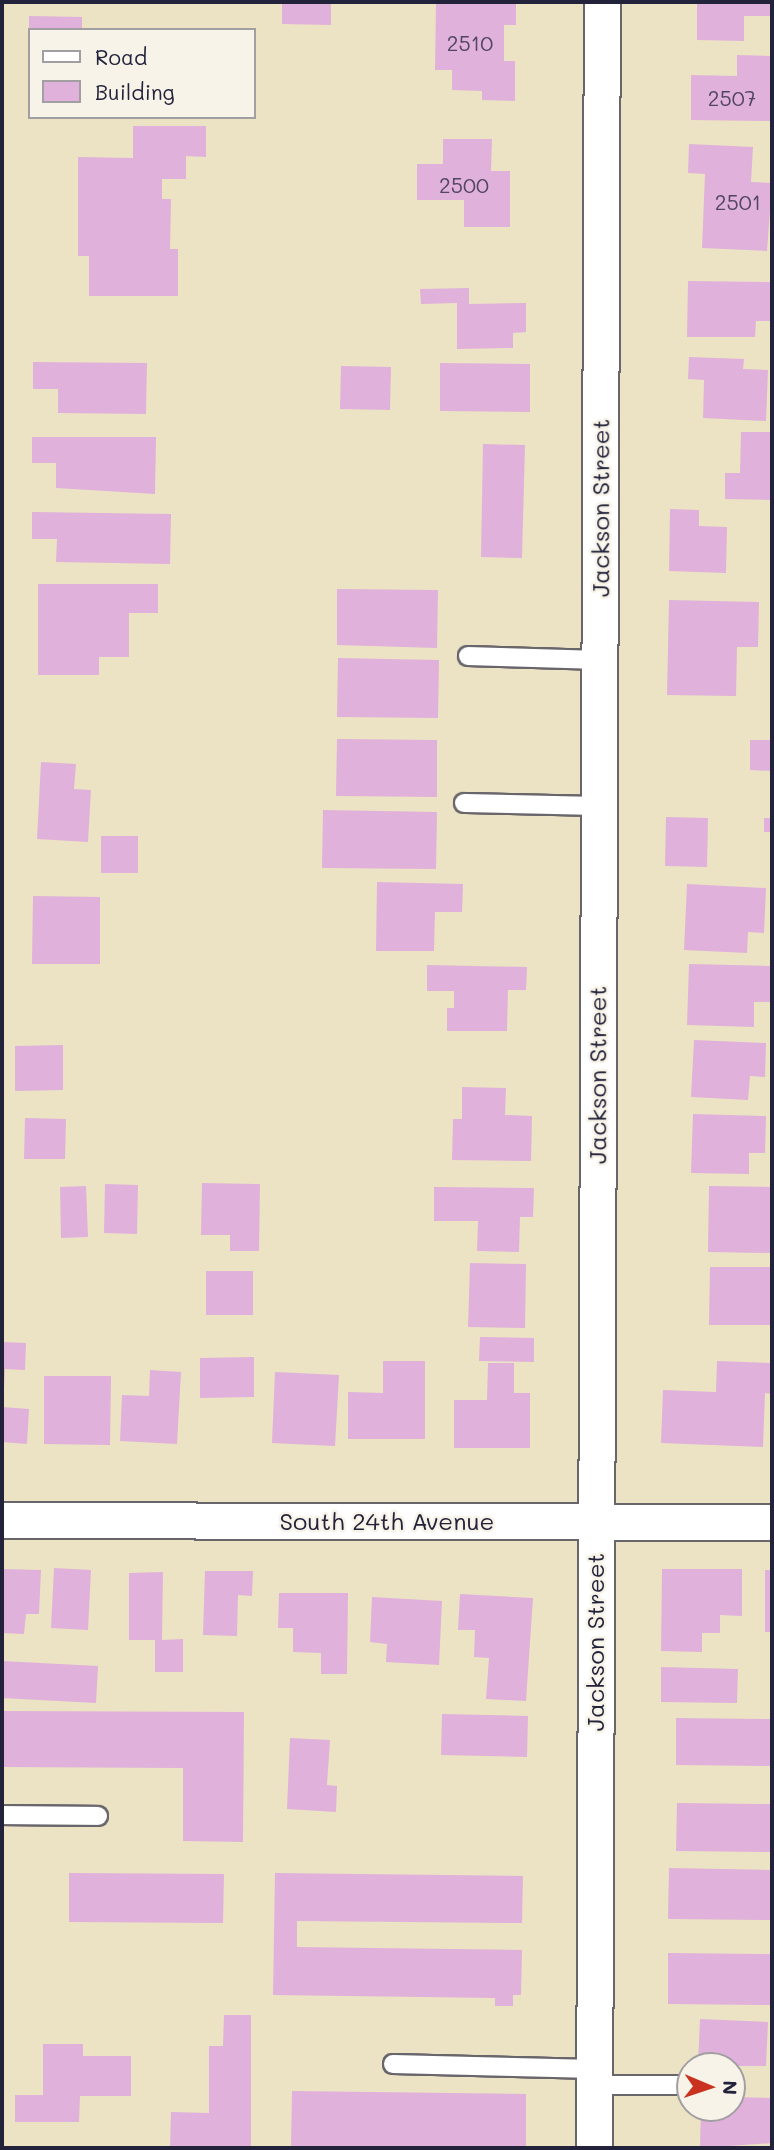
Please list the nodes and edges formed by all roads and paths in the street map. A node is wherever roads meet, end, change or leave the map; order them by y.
1 (602, 2) edge
2 (468, 656) dead end
3 (599, 660) junction
4 (464, 803) dead end
5 (598, 806) junction
6 (2, 1520) edge
7 (595, 1521) junction
8 (772, 1522) edge
9 (2, 1815) edge
10 (98, 1816) dead end
11 (393, 2064) dead end
12 (594, 2077) junction
13 (676, 2085) edge
14 (594, 2148) edge

1 - 3 street, Jackson Street
2 - 3 lane
3 - 5 street, Jackson Street
4 - 5 lane
5 - 7 street, Jackson Street
6 - 7 street, South 24th Avenue
7 - 8 street, South 24th Avenue
7 - 12 street, Jackson Street
9 - 10 lane
11 - 12 lane
12 - 13 lane
12 - 14 street, Jackson Street

